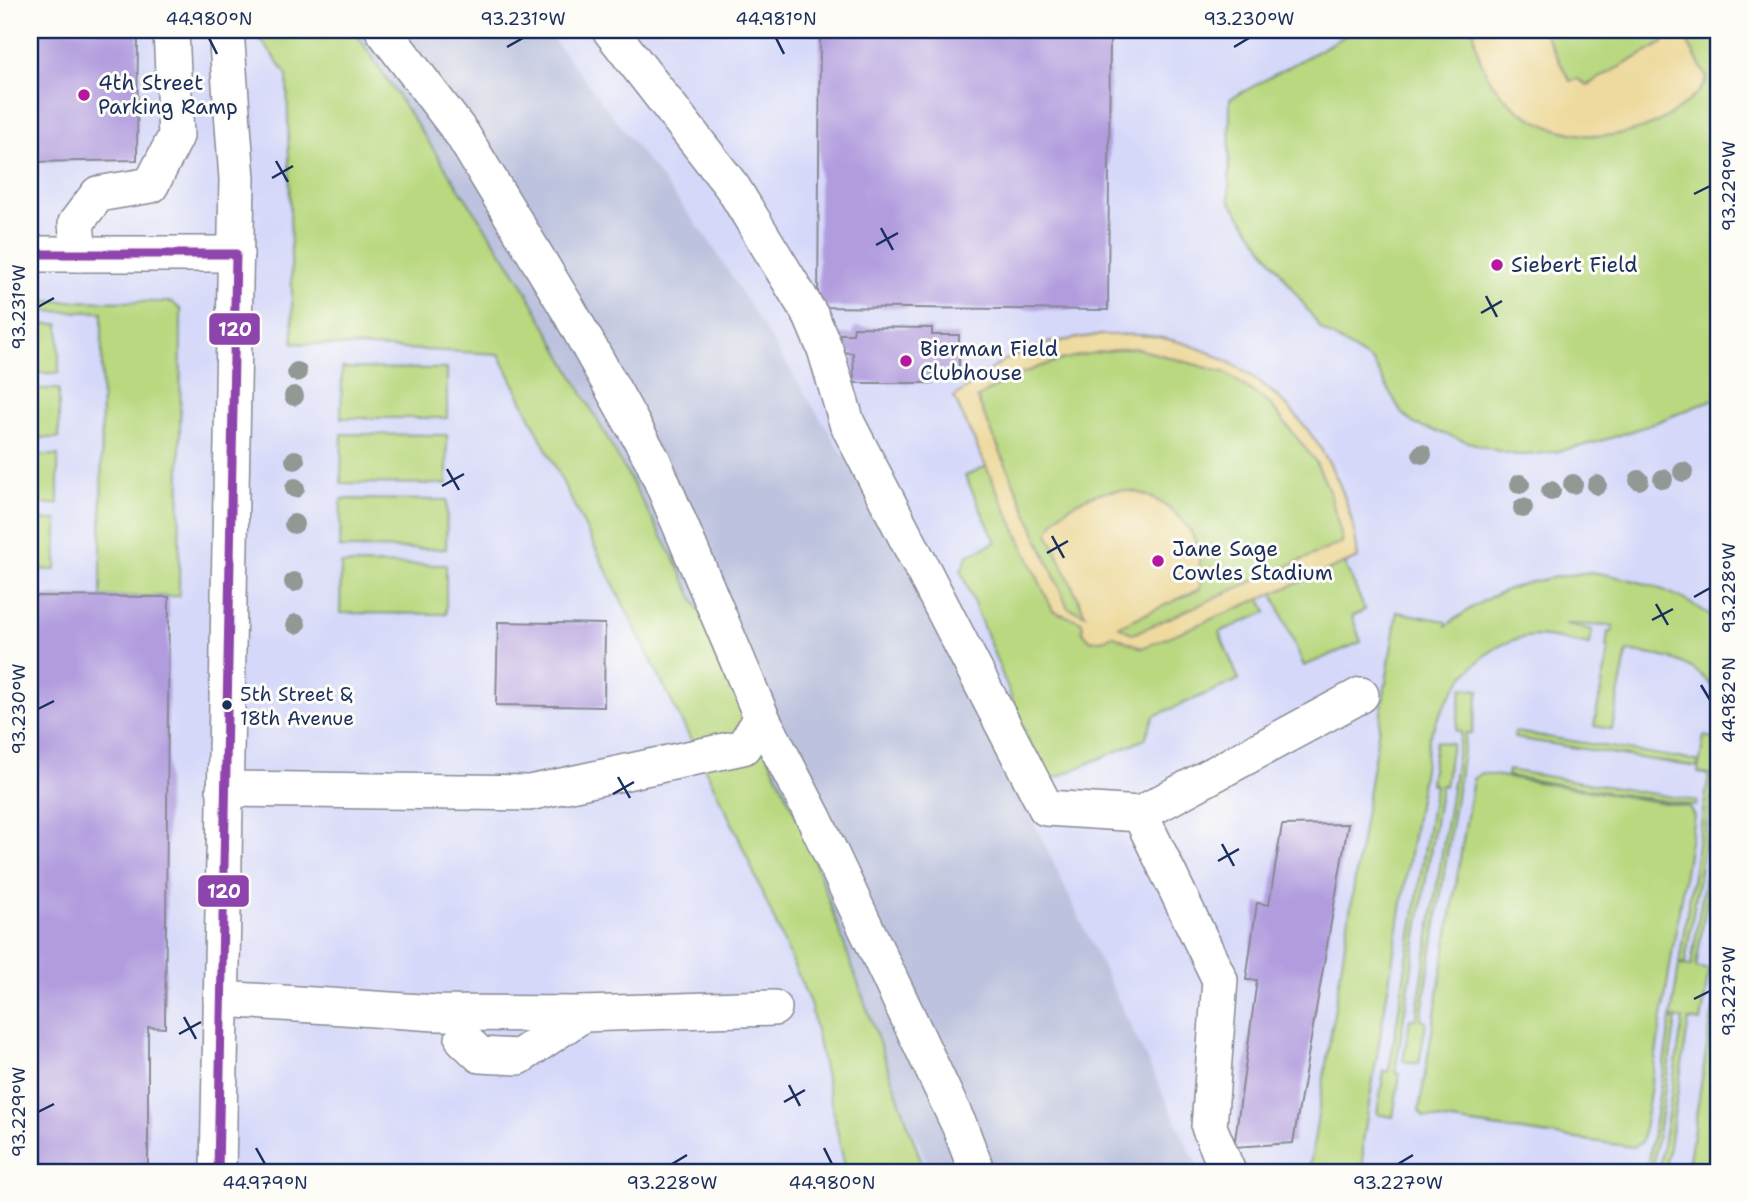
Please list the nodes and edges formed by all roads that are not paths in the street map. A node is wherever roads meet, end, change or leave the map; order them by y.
1 (171, 30) edge
2 (226, 30) edge
3 (383, 30) edge
4 (610, 30) edge
5 (30, 254) edge
6 (79, 254) junction
7 (236, 254) junction
8 (1361, 695) dead end
9 (762, 718) junction
10 (224, 789) junction
11 (1140, 814) junction
12 (220, 999) junction
13 (774, 1008) dead end
14 (436, 1013) junction
15 (583, 1014) junction
16 (218, 1172) edge
17 (977, 1172) edge
18 (1228, 1172) edge

1 - 6 street
2 - 7 street
3 - 9 street
4 - 11 street
5 - 6 street
6 - 7 street
7 - 10 street
8 - 11 street
9 - 10 street
9 - 17 street
10 - 12 street
11 - 18 street
12 - 14 street
12 - 16 street
13 - 15 street
14 - 15 street
14 - 15 street

